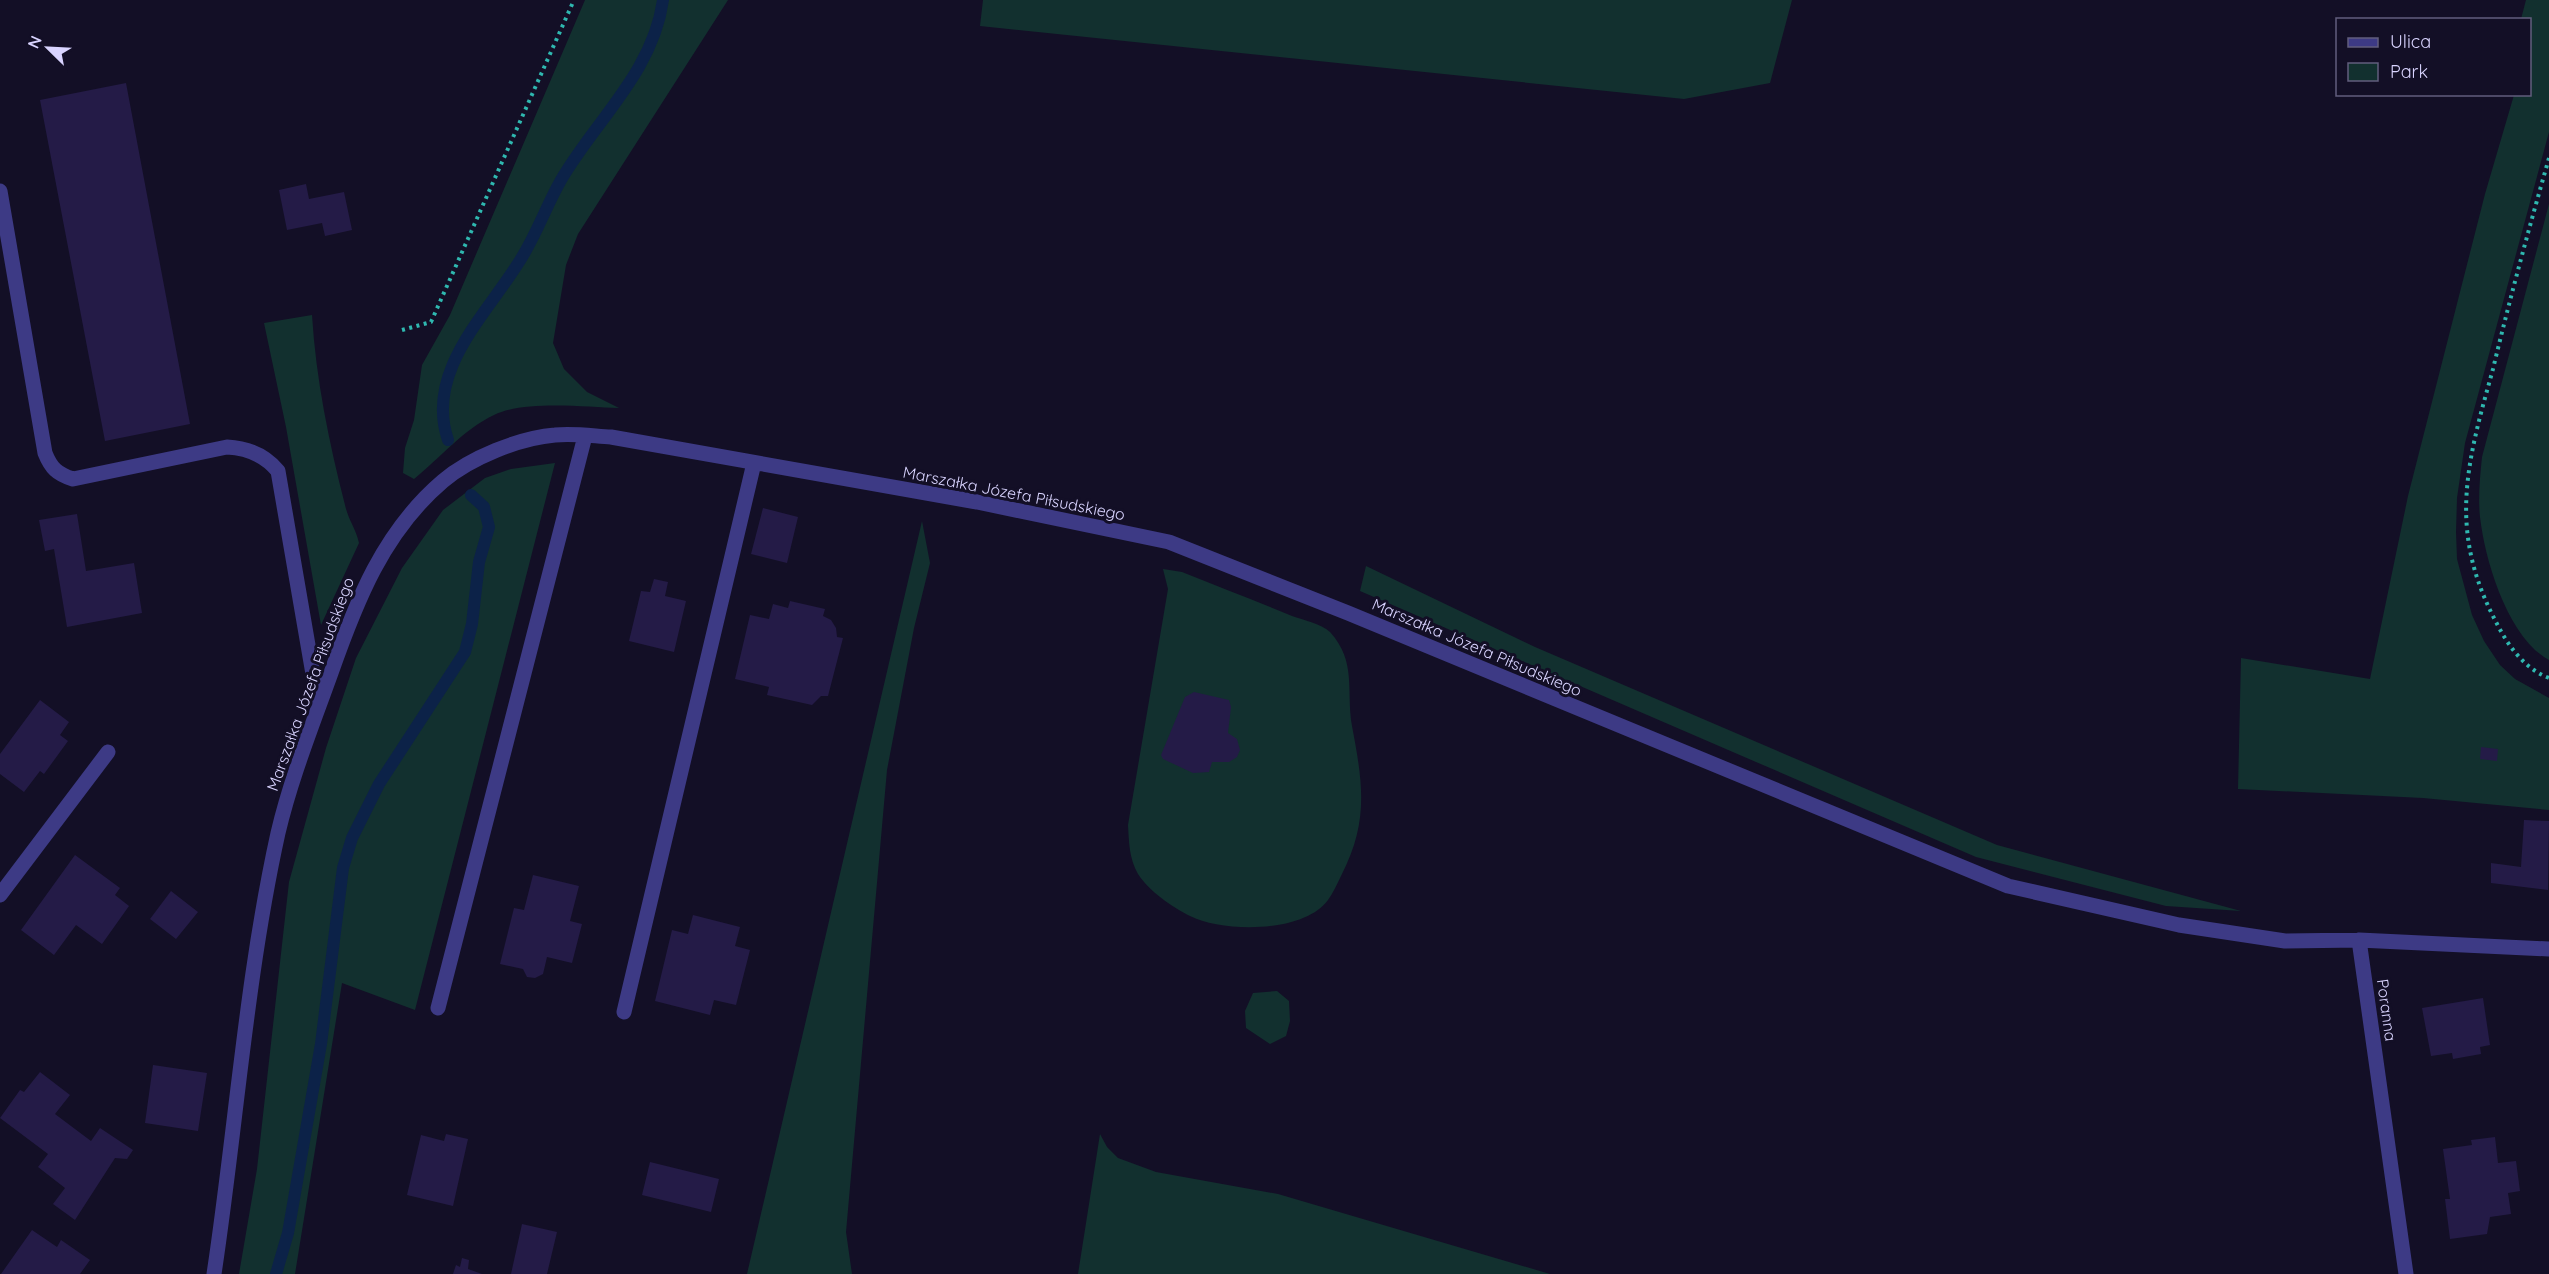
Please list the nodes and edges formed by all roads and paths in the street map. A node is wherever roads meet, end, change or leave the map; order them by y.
1 (574, 0) edge
2 (2549, 158) edge
3 (0, 191) edge
4 (402, 330) dead end
5 (585, 436) junction
6 (754, 463) junction
7 (2549, 678) edge
8 (319, 706) junction
9 (108, 752) dead end
10 (0, 895) edge
11 (2359, 940) junction
12 (2549, 949) edge
13 (438, 1008) dead end
14 (624, 1012) dead end
15 (214, 1274) edge
16 (2406, 1274) edge

1 - 4 path
2 - 7 path
3 - 8 street
5 - 6 street, Marszałka Józefa Piłsudskiego
5 - 8 street, Marszałka Józefa Piłsudskiego
5 - 13 street
6 - 11 street, Marszałka Józefa Piłsudskiego
6 - 14 street
8 - 15 street, Marszałka Józefa Piłsudskiego
9 - 10 street
11 - 12 street
11 - 16 street, Poranna

